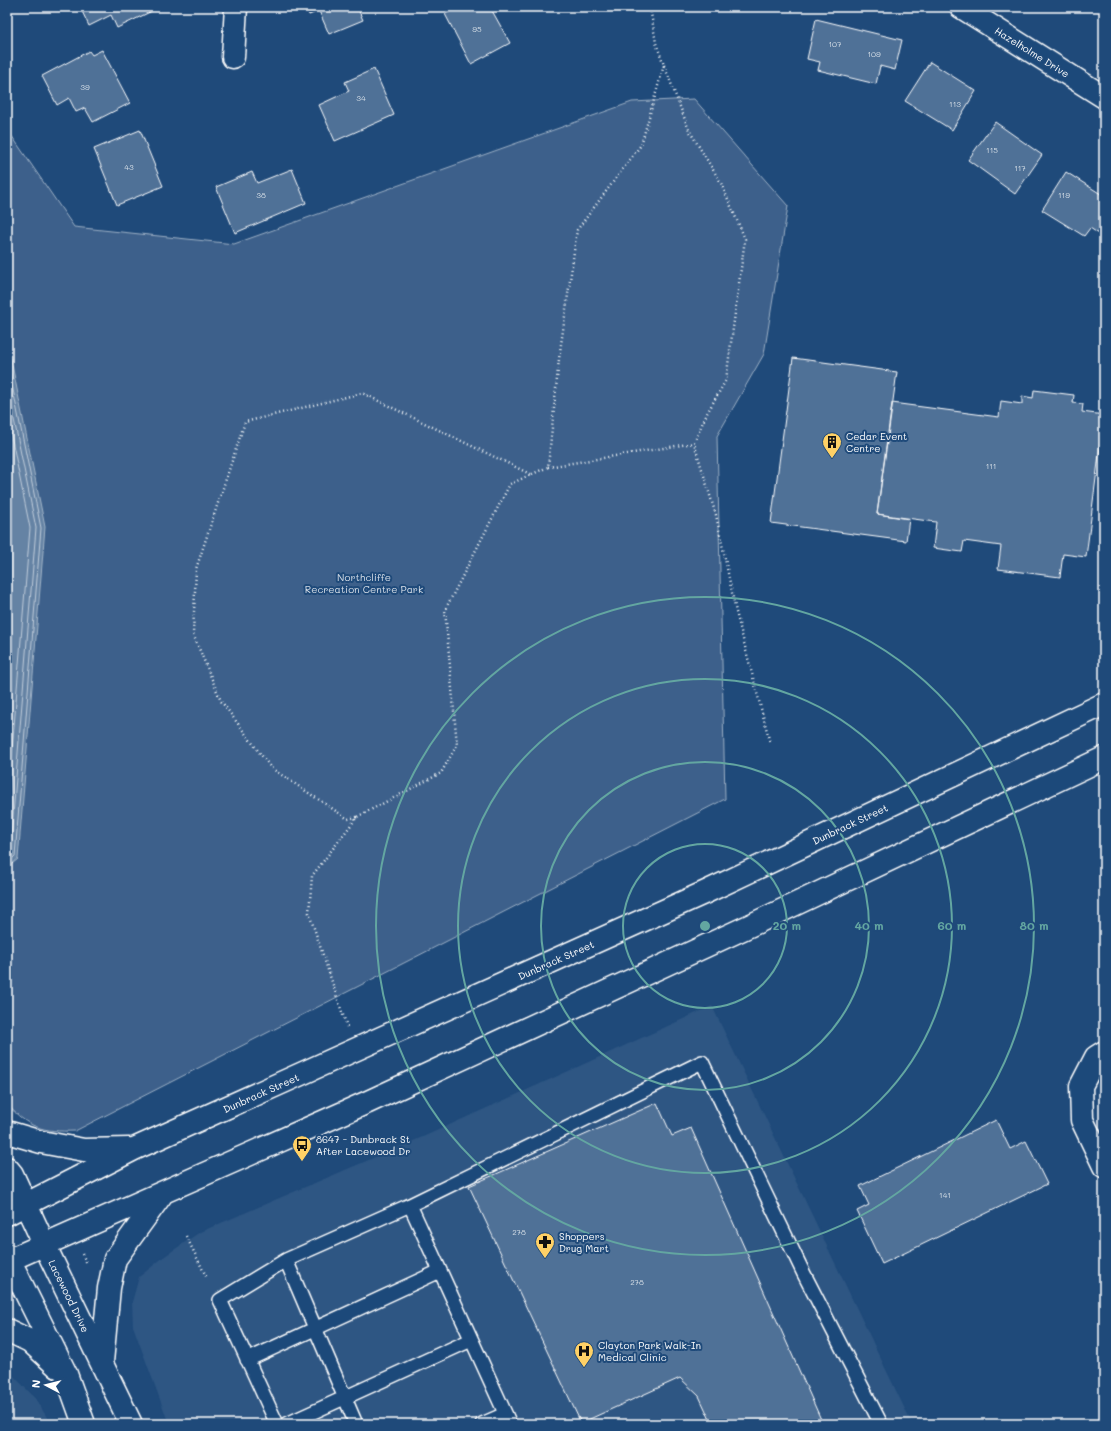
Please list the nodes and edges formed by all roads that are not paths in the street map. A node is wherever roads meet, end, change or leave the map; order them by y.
1 (236, 7) edge
2 (961, 7) edge
3 (233, 57) dead end
4 (1104, 97) edge
5 (1104, 704) edge
6 (1104, 758) edge
7 (1104, 1052) edge
8 (7, 1132) edge
9 (134, 1149) junction
10 (1104, 1166) edge
11 (7, 1168) edge
12 (162, 1194) junction
13 (410, 1205) junction
14 (16, 1209) edge
15 (44, 1244) junction
16 (8, 1258) edge
17 (286, 1260) junction
18 (440, 1271) junction
19 (315, 1329) junction
20 (7, 1330) edge
21 (471, 1340) junction
22 (247, 1360) junction
23 (102, 1363) junction
24 (66, 1374) junction
25 (345, 1398) junction
26 (507, 1419) edge
27 (84, 1424) edge
28 (131, 1424) edge
29 (276, 1424) edge
30 (287, 1424) edge
31 (356, 1424) edge
32 (482, 1424) edge
33 (881, 1424) edge

1 - 3 main road
2 - 4 main road, Hazelholme Drive
5 - 9 main road, Dunbrack Street
6 - 12 main road
7 - 10 main road
8 - 9 main road
9 - 14 main road, Dunbrack Street
11 - 14 main road, Lacewood Drive
12 - 15 main road
12 - 23 main road
13 - 17 lane
13 - 18 lane
13 - 33 lane
14 - 15 main road, Lacewood Drive
15 - 16 main road
15 - 23 main road, Lacewood Drive
16 - 24 main road
17 - 19 lane
17 - 22 lane
18 - 19 lane
18 - 21 lane
19 - 22 lane
19 - 25 lane
20 - 24 main road
21 - 25 lane
21 - 26 lane
22 - 29 lane
23 - 28 main road, Lacewood Drive
24 - 27 main road
25 - 30 lane
25 - 31 lane
26 - 32 lane

